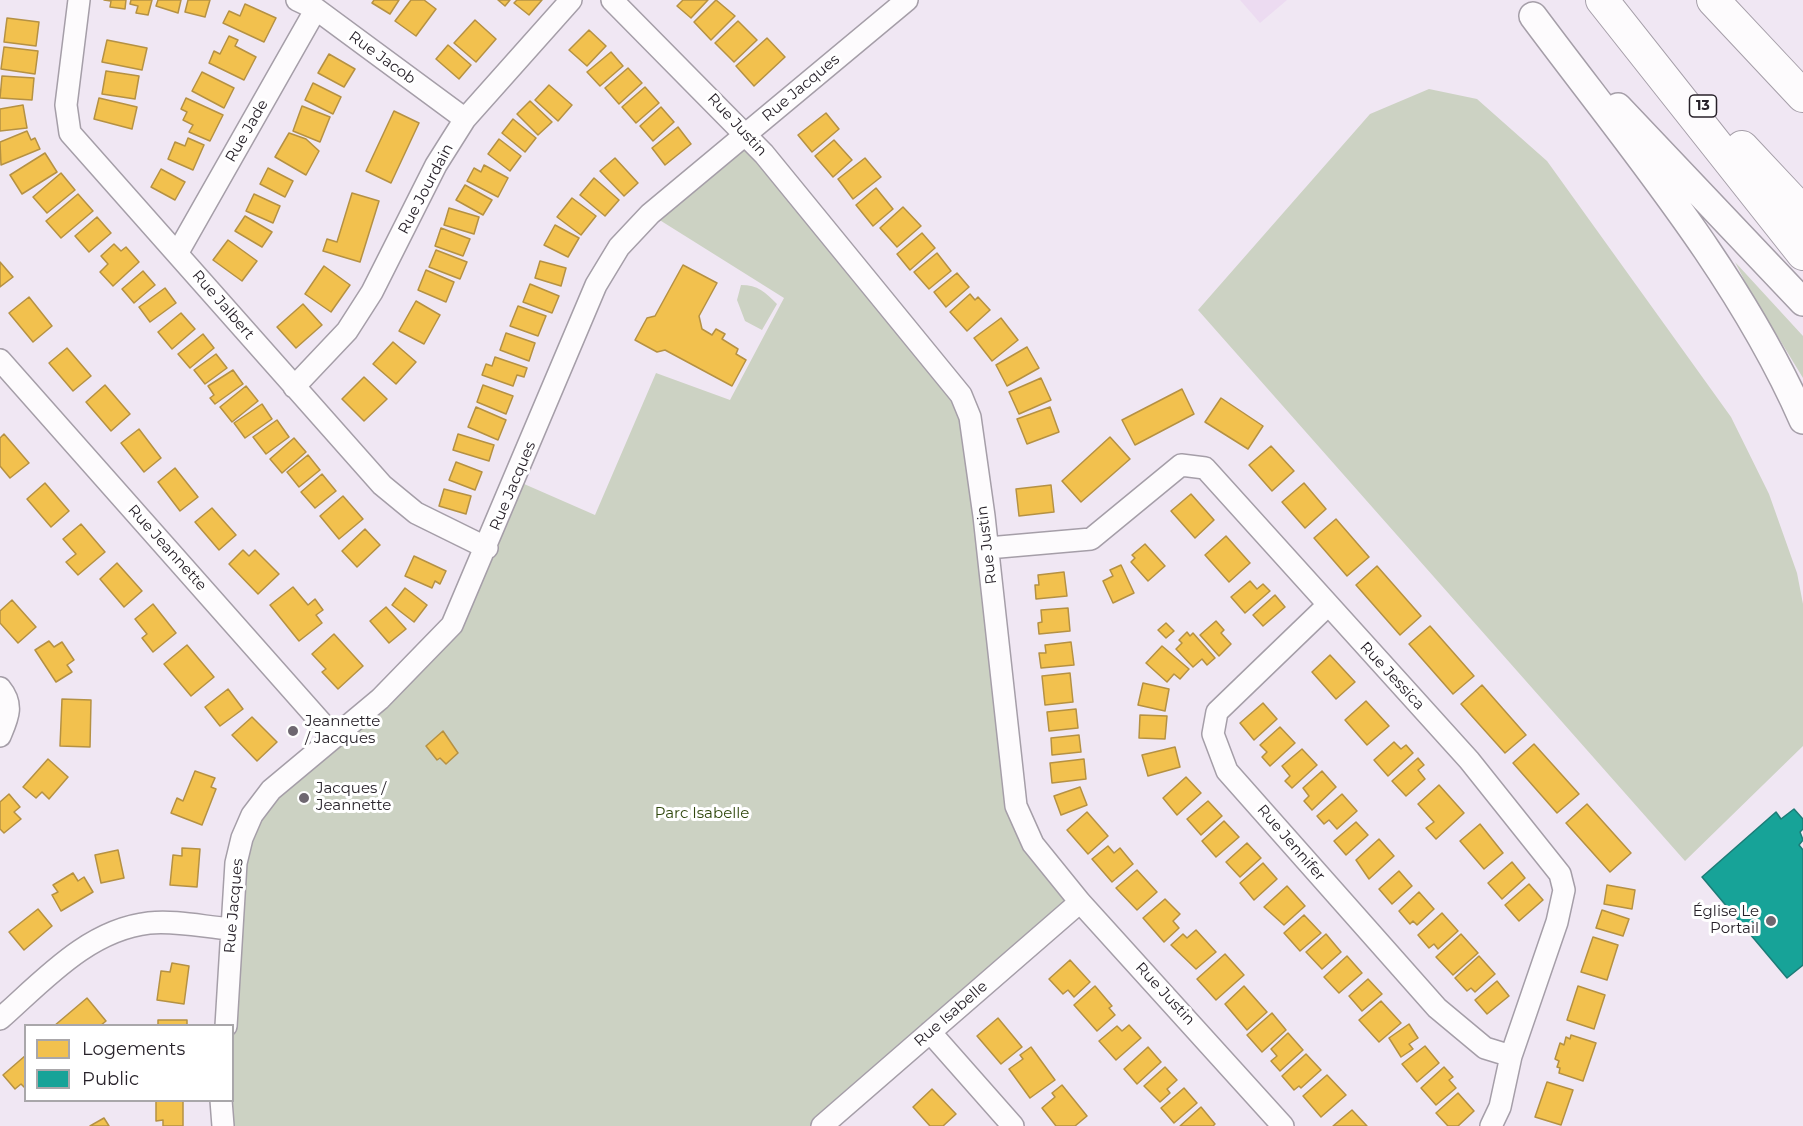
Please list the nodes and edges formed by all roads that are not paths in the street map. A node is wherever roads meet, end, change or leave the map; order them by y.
1 (79, 0) edge
2 (571, 0) edge
3 (612, 0) edge
4 (907, 0) edge
5 (1603, 0) edge
6 (1713, 0) edge
7 (307, 5) edge
8 (1526, 8) edge
9 (1803, 96) edge
10 (465, 119) junction
11 (746, 134) junction
12 (1803, 212) edge
13 (178, 252) junction
14 (1803, 254) edge
15 (1803, 302) edge
16 (0, 360) edge
17 (294, 387) junction
18 (1803, 420) edge
19 (988, 548) junction
20 (487, 549) junction
21 (1327, 606) junction
22 (0, 688) edge
23 (0, 736) edge
24 (334, 737) junction
25 (1080, 902) junction
26 (231, 929) junction
27 (0, 1019) edge
28 (226, 1024) edge
29 (930, 1032) junction
30 (1511, 1056) junction
31 (221, 1102) edge
32 (223, 1126) edge
33 (822, 1126) edge
34 (1013, 1126) edge
35 (1283, 1126) edge
36 (1491, 1126) edge

1 - 13 street, Rue Jalbert
2 - 10 street, Rue Jourdain
3 - 11 street, Rue Justin
4 - 11 street, Rue Jacques
5 - 12 highway, 13
5 - 14 highway
6 - 9 highway
7 - 10 street, Rue Jacob
7 - 13 street, Rue Jade
8 - 15 main road
8 - 18 main road
10 - 17 street, Rue Jourdain
11 - 19 street, Rue Justin
11 - 20 street, Rue Jacques
13 - 17 street, Rue Jalbert
16 - 24 street, Rue Jeannette
17 - 20 street, Rue Jalbert
19 - 21 street, Rue Jessica
19 - 25 street, Rue Justin
20 - 24 street, Rue Jacques
21 - 30 street, Rue Jessica
21 - 30 street, Rue Jennifer
22 - 23 street
24 - 26 street, Rue Jacques
25 - 29 street, Rue Isabelle
25 - 35 street, Rue Justin
26 - 27 street
26 - 28 street, Rue Jacques
29 - 33 street, Rue Isabelle
29 - 34 street
30 - 36 street, Rue Jessica
31 - 32 street

